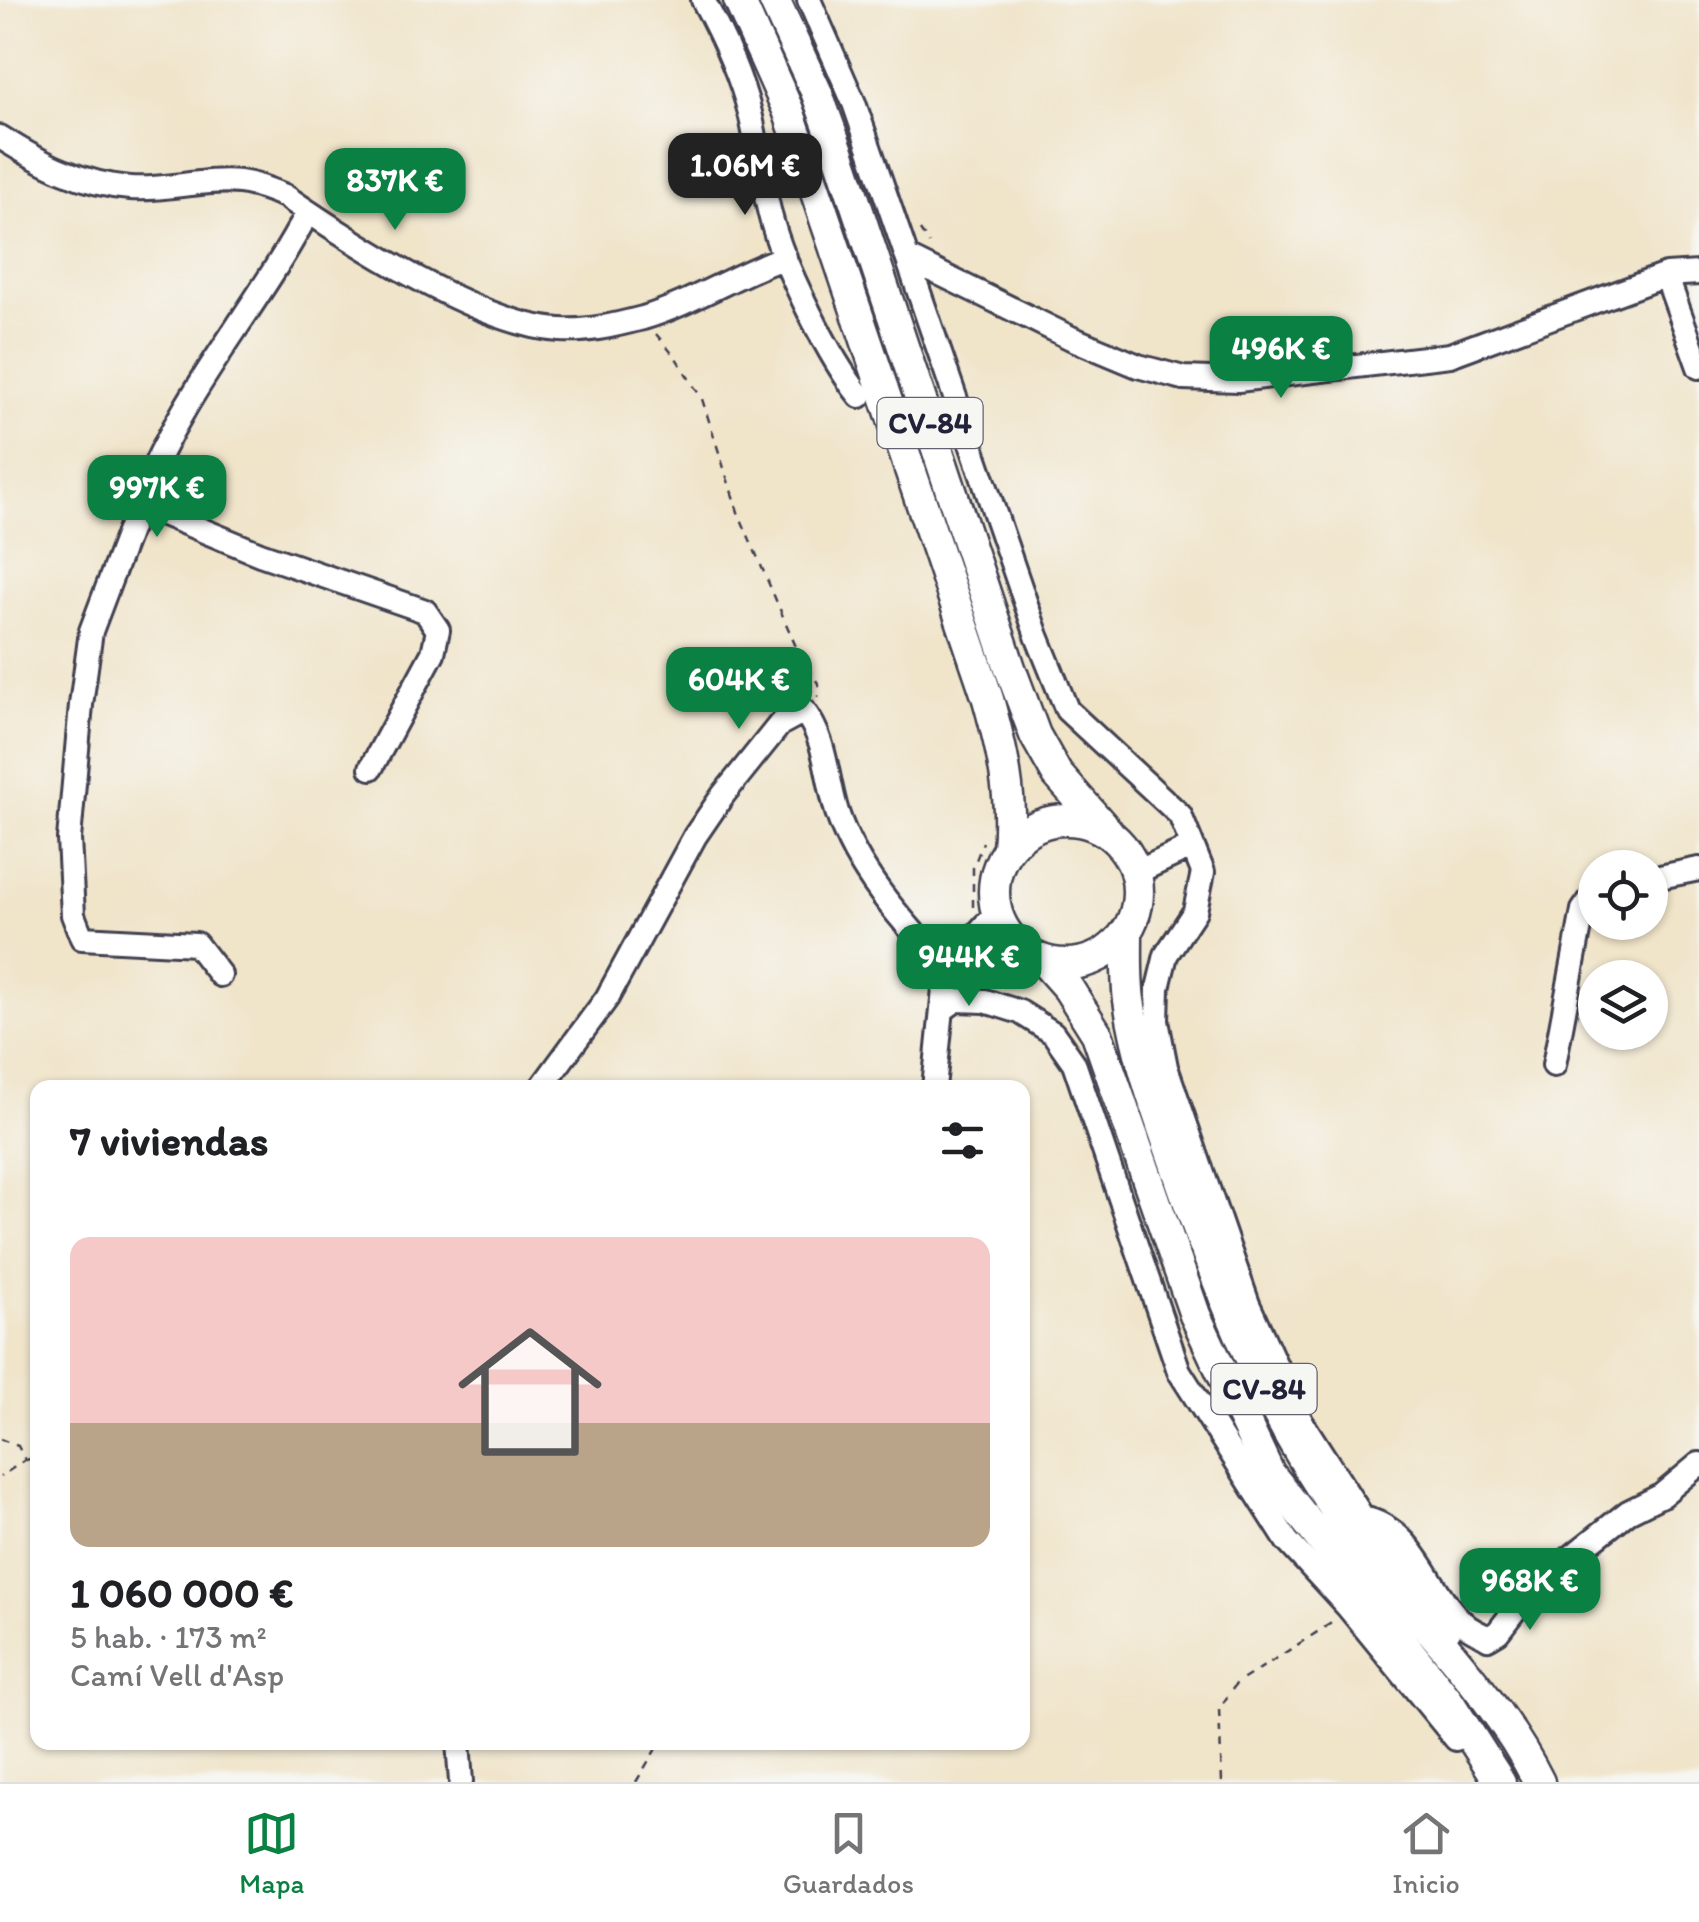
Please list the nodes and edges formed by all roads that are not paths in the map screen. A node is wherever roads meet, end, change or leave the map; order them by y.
1 (702, 0) edge
2 (739, 0) edge
3 (774, 0) edge
4 (808, 0) edge
5 (0, 138) edge
6 (308, 212) junction
7 (784, 256) junction
8 (910, 259) junction
9 (1699, 273) edge
10 (1666, 275) junction
11 (1699, 367) edge
12 (860, 396) dead end
13 (142, 496) junction
14 (370, 768) dead end
15 (1108, 832) junction
16 (996, 840) junction
17 (1191, 847) junction
18 (1699, 869) edge
19 (1136, 872) junction
20 (1668, 875) edge
21 (990, 924) junction
22 (1127, 932) junction
23 (1578, 937) edge
24 (946, 969) junction
25 (1038, 971) junction
26 (220, 975) dead end
27 (942, 1010) junction
28 (1554, 1065) dead end
29 (547, 1080) edge
30 (935, 1080) edge
31 (1699, 1464) edge
32 (1363, 1518) junction
33 (459, 1750) edge
34 (461, 1782) edge
35 (1486, 1782) edge
36 (1500, 1782) edge
37 (1539, 1782) edge
38 (1552, 1782) edge

1 - 7 street
2 - 16 main road, CV-84
3 - 15 main road, CV-84
4 - 8 street
5 - 6 street
6 - 7 street
6 - 13 street
7 - 12 street
8 - 10 street
8 - 17 street
9 - 10 street
10 - 11 street
13 - 14 street
13 - 26 street
15 - 16 main road
15 - 19 main road, CV-84
16 - 21 main road, CV-84
17 - 19 street
17 - 32 street
18 - 20 street
19 - 22 main road, CV-84
21 - 24 street
21 - 25 main road, CV-84
22 - 25 main road
22 - 37 main road, CV-84
23 - 28 street
24 - 27 street
24 - 29 street
25 - 36 main road, CV-84
27 - 30 street
27 - 35 street
31 - 32 street
32 - 38 street
33 - 34 street

